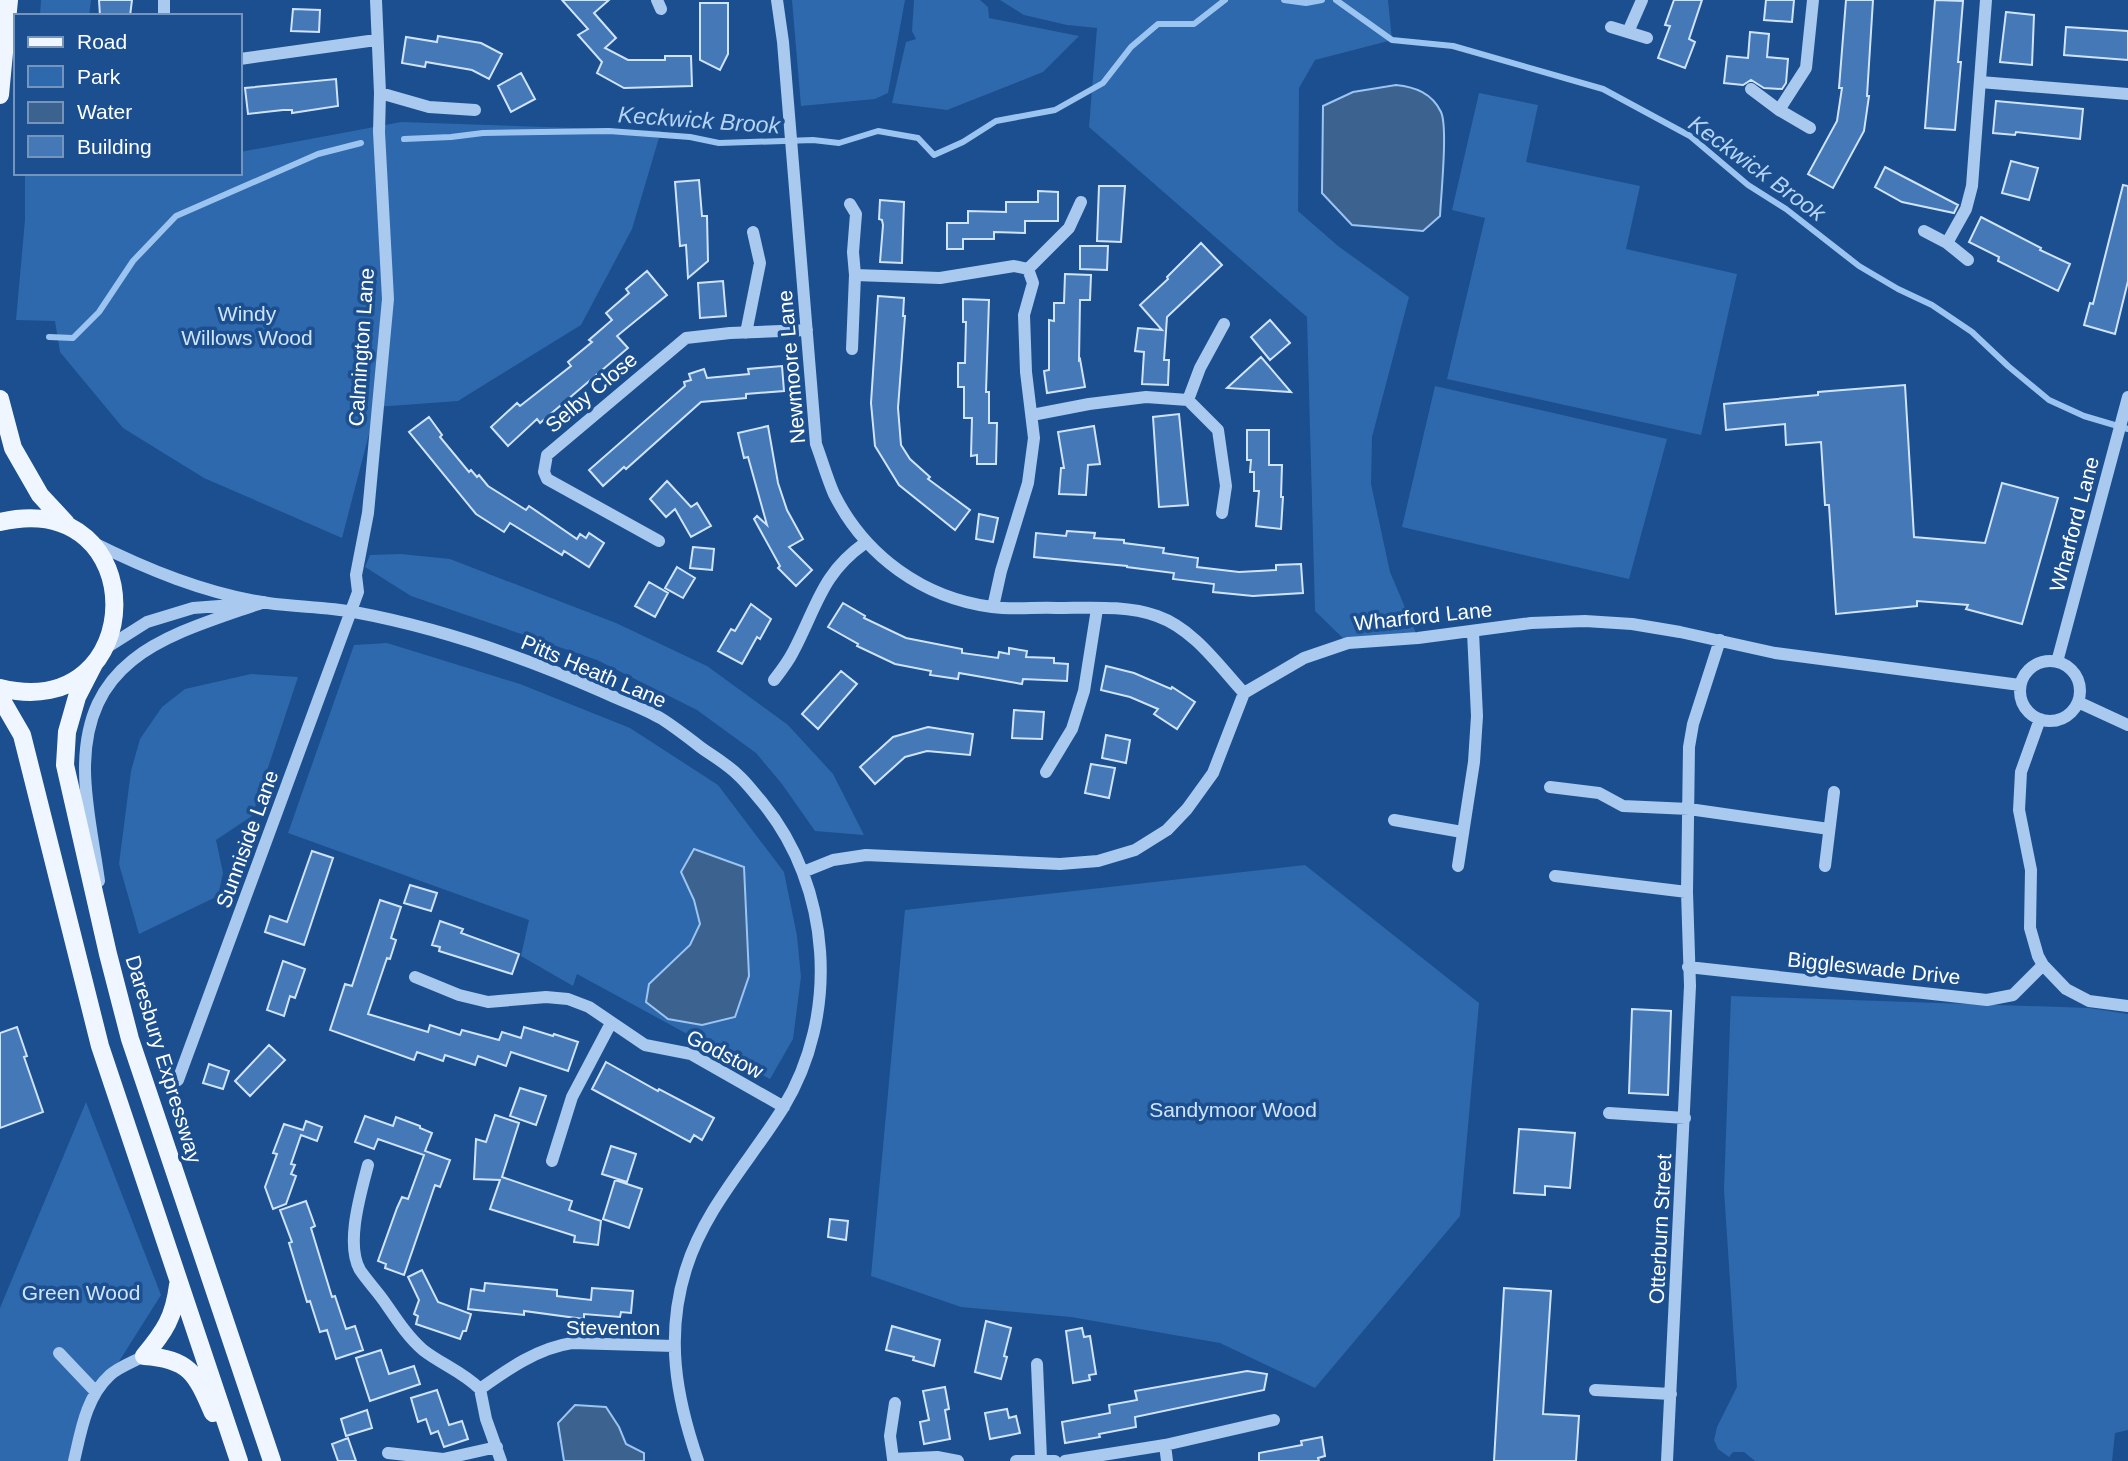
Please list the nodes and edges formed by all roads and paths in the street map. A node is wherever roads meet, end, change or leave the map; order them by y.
1 (9, 0) edge
2 (376, 0) edge
3 (777, 0) edge
4 (1642, 0) edge
5 (1814, 0) edge
6 (1986, 0) edge
7 (1611, 27) dead end
8 (1628, 32) junction
9 (1647, 38) dead end
10 (376, 40) junction
11 (242, 59) edge
12 (1980, 82) junction
13 (1751, 89) dead end
14 (380, 93) junction
15 (2128, 94) edge
16 (0, 95) edge
17 (475, 110) dead end
18 (1779, 110) junction
19 (1810, 128) dead end
20 (1081, 202) dead end
21 (850, 204) dead end
22 (1924, 231) dead end
23 (752, 232) dead end
24 (1947, 243) junction
25 (1968, 260) dead end
26 (1028, 269) junction
27 (855, 275) junction
28 (1224, 324) dead end
29 (807, 330) junction
30 (746, 333) junction
31 (852, 349) dead end
32 (2128, 397) edge
33 (0, 398) edge
34 (1188, 400) junction
35 (1032, 415) junction
36 (1222, 513) dead end
37 (0, 522) edge
38 (70, 527) junction
39 (87, 539) junction
40 (659, 541) dead end
41 (866, 543) junction
42 (264, 602) junction
43 (993, 607) junction
44 (1097, 609) junction
45 (352, 611) junction
46 (1473, 632) junction
47 (1720, 640) junction
48 (106, 648) junction
49 (2057, 662) junction
50 (93, 664) junction
51 (774, 680) dead end
52 (2020, 685) junction
53 (0, 688) edge
54 (1244, 693) junction
55 (0, 697) edge
56 (2078, 702) junction
57 (2040, 719) junction
58 (2128, 725) edge
59 (1046, 772) dead end
60 (1550, 787) dead end
61 (1833, 792) dead end
62 (1689, 809) junction
63 (1394, 820) dead end
64 (1829, 829) junction
65 (1462, 832) junction
66 (1458, 866) dead end
67 (1825, 866) dead end
68 (803, 872) junction
69 (1555, 877) dead end
70 (1687, 892) junction
71 (108, 954) junction
72 (2043, 965) junction
73 (1688, 967) junction
74 (415, 977) dead end
75 (2128, 1006) edge
76 (611, 1023) junction
77 (178, 1080) dead end
78 (784, 1107) junction
79 (1609, 1113) dead end
80 (1685, 1118) junction
81 (552, 1161) dead end
82 (368, 1165) dead end
83 (179, 1279) junction
84 (674, 1346) junction
85 (59, 1353) dead end
86 (144, 1356) junction
87 (1037, 1364) dead end
88 (480, 1389) junction
89 (1595, 1390) dead end
90 (96, 1392) junction
91 (1671, 1394) junction
92 (895, 1403) dead end
93 (1274, 1420) dead end
94 (1165, 1445) junction
95 (497, 1447) junction
96 (388, 1453) dead end
97 (1041, 1459) edge
98 (74, 1461) edge
99 (233, 1461) edge
100 (239, 1461) edge
101 (272, 1461) edge
102 (501, 1461) edge
103 (698, 1461) edge
104 (958, 1461) edge
105 (1016, 1461) edge
106 (1055, 1461) edge
107 (1065, 1461) edge
108 (1167, 1461) edge
109 (1667, 1461) edge

1 - 16 main road
2 - 10 street, Calmington Lane
3 - 29 street, Newmoore Lane
4 - 8 street
5 - 18 street
6 - 12 street
7 - 8 street
8 - 9 street
10 - 11 street
10 - 14 street, Calmington Lane
12 - 15 street
12 - 24 street
13 - 18 street
14 - 17 street
14 - 45 street, Calmington Lane
18 - 19 street
20 - 26 street
21 - 27 street
22 - 24 street
23 - 30 street
24 - 25 street
26 - 27 street
26 - 35 street
27 - 31 street
28 - 34 street
29 - 30 street, Selby Close
29 - 41 street, Newmoore Lane
30 - 40 street, Selby Close
32 - 49 street, Wharford Lane
33 - 38 main road
34 - 35 street
34 - 36 street
35 - 43 street
37 - 38 main road
38 - 39 main road
39 - 42 street, Pitts Heath Lane
39 - 48 main road
41 - 43 street, Newmoore Lane
41 - 51 street
42 - 45 street, Pitts Heath Lane
42 - 48 street, Pitts Heath Lane
42 - 71 street
43 - 44 street, Newmoore Lane
44 - 54 street, Newmoore Lane
44 - 59 street
45 - 68 street, Pitts Heath Lane
45 - 77 street, Sunniside Lane
46 - 47 street, Wharford Lane
46 - 54 street, Wharford Lane
46 - 65 street
47 - 52 street, Wharford Lane
47 - 62 street
48 - 50 main road
49 - 52 street
49 - 56 street
50 - 53 main road
50 - 71 main road, Daresbury Expressway
52 - 57 street
54 - 68 street
55 - 83 main road
56 - 57 street
56 - 58 street
57 - 72 street
60 - 62 street
61 - 64 street
62 - 64 street
62 - 70 street
63 - 65 street
64 - 67 street
65 - 66 street
68 - 78 street, Pitts Heath Lane
69 - 70 street
70 - 73 street
71 - 101 main road, Daresbury Expressway
72 - 73 street, Biggleswade Drive
72 - 75 street
73 - 80 street, Otterburn Street
74 - 76 street, Godstow
76 - 78 street, Godstow
76 - 81 street
78 - 84 street, Pitts Heath Lane
79 - 80 street
80 - 91 street, Otterburn Street
82 - 88 street
83 - 86 main road
83 - 100 main road
84 - 88 street, Steventon
84 - 103 street, Pitts Heath Lane
85 - 90 street
86 - 90 street
86 - 99 main road
87 - 97 street
88 - 95 street
89 - 91 street
90 - 98 street
91 - 109 street, Otterburn Street
92 - 104 street
93 - 94 street
94 - 107 street
94 - 108 street
95 - 96 street
95 - 102 street
97 - 105 street
97 - 106 street

